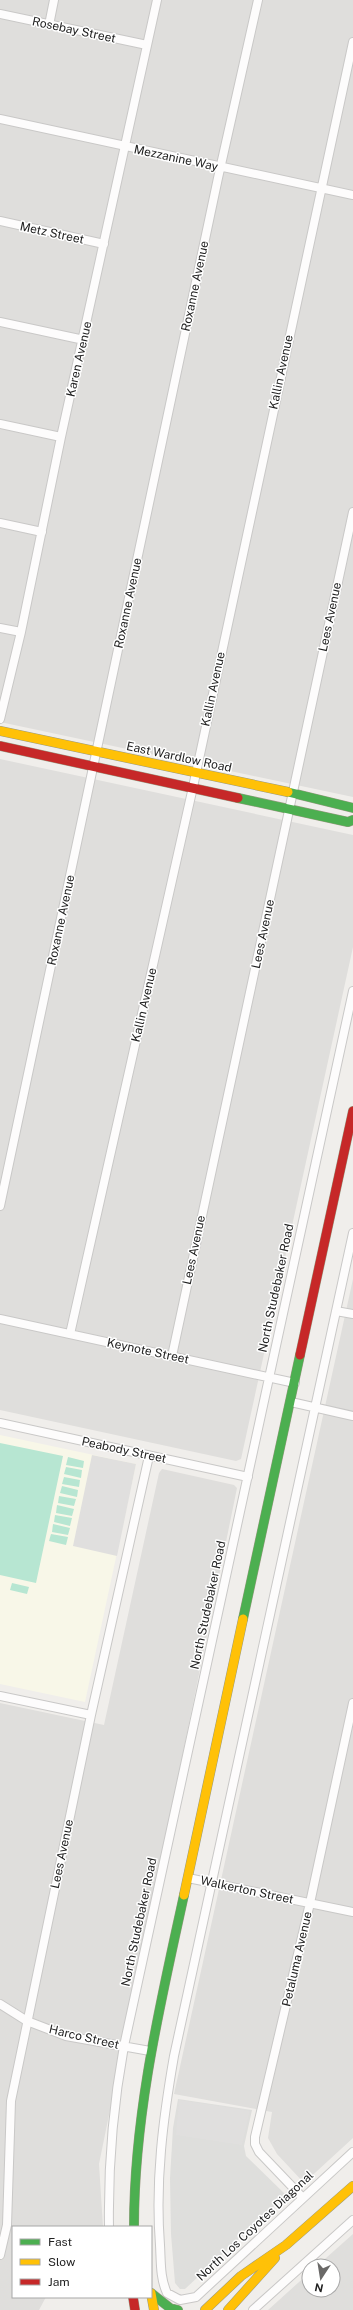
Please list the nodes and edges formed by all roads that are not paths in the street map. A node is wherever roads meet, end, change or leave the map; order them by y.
1 (54, 0) edge
2 (157, 0) edge
3 (258, 0) edge
4 (0, 14) edge
5 (49, 24) junction
6 (353, 42) edge
7 (147, 45) junction
8 (0, 119) edge
9 (125, 147) junction
10 (220, 167) junction
11 (321, 188) junction
12 (353, 195) edge
13 (0, 221) edge
14 (104, 244) junction
15 (0, 322) edge
16 (84, 340) junction
17 (0, 424) edge
18 (61, 437) junction
19 (353, 512) edge
20 (0, 523) edge
21 (42, 532) junction
22 (0, 628) edge
23 (21, 632) junction
24 (0, 718) edge
25 (0, 731) edge
26 (0, 746) edge
27 (97, 752) junction
28 (94, 766) junction
29 (196, 773) junction
30 (193, 787) junction
31 (292, 793) junction
32 (290, 808) junction
33 (353, 808) edge
34 (353, 820) edge
35 (353, 991) edge
36 (353, 1112) edge
37 (0, 1206) edge
38 (353, 1233) edge
39 (336, 1311) junction
40 (353, 1314) edge
41 (0, 1320) edge
42 (70, 1334) junction
43 (172, 1356) junction
44 (269, 1377) junction
45 (295, 1383) junction
46 (291, 1402) junction
47 (315, 1408) junction
48 (353, 1416) edge
49 (0, 1423) edge
50 (149, 1456) junction
51 (248, 1477) junction
52 (0, 1696) edge
53 (353, 1703) edge
54 (91, 1715) junction
55 (188, 1878) junction
56 (213, 1883) junction
57 (310, 1903) junction
58 (353, 1912) edge
59 (0, 2004) edge
60 (27, 2020) junction
61 (124, 2046) junction
62 (150, 2051) junction
63 (353, 2152) edge
64 (353, 2186) edge
65 (302, 2197) junction
66 (353, 2220) edge
67 (110, 2226) edge
68 (134, 2226) edge
69 (286, 2245) junction
70 (0, 2255) edge
71 (152, 2294) edge
72 (133, 2298) edge
73 (152, 2298) edge
74 (135, 2310) edge
75 (154, 2310) edge
76 (178, 2310) edge
77 (205, 2310) edge
78 (228, 2310) edge
79 (253, 2310) edge

1 - 5 street
2 - 7 street, Karen Avenue
3 - 10 street, Roxanne Avenue
4 - 5 street, Rosebay Street
5 - 7 street, Rosebay Street
6 - 11 street, Kallin Avenue
7 - 9 street, Karen Avenue
8 - 9 street, Mezzanine Way
9 - 10 street, Mezzanine Way
9 - 14 street, Karen Avenue
10 - 11 street, Mezzanine Way
10 - 27 street, Roxanne Avenue
11 - 12 street, Mezzanine Way
11 - 29 street, Kallin Avenue
13 - 14 street, Metz Street
14 - 16 street, Karen Avenue
15 - 16 street
16 - 18 street, Karen Avenue
17 - 18 street
18 - 21 street, Karen Avenue
19 - 31 street, Lees Avenue
20 - 21 street
21 - 23 street, Karen Avenue
22 - 23 street
23 - 24 street, Karen Avenue
25 - 27 main road, East Wardlow Road
26 - 28 main road
27 - 28 street, Roxanne Avenue
27 - 29 main road, East Wardlow Road
28 - 30 main road
28 - 37 street, Roxanne Avenue
29 - 30 street, Kallin Avenue
29 - 31 main road, East Wardlow Road
30 - 32 main road
30 - 42 street, Kallin Avenue
31 - 32 street, Lees Avenue
31 - 33 main road, East Wardlow Road
32 - 34 main road
32 - 43 street, Lees Avenue
35 - 44 street, North Studebaker Road
36 - 45 main road
38 - 39 street
39 - 40 street
39 - 47 street
41 - 42 street, Keynote Street
42 - 43 street, Keynote Street
43 - 44 street, Keynote Street
44 - 45 street, Keynote Street
44 - 51 street, North Studebaker Road
45 - 46 main road
46 - 47 street
46 - 55 main road
47 - 48 street
47 - 56 street
49 - 50 street, Peabody Street
50 - 51 street, Peabody Street
50 - 54 street, Lees Avenue
51 - 61 street, North Studebaker Road
52 - 54 street
53 - 57 street, Petaluma Avenue
54 - 60 street, Lees Avenue
55 - 56 street, Walkerton Street
55 - 62 main road
56 - 57 street, Walkerton Street
56 - 65 street, North Los Coyotes Diagonal
57 - 58 street, Walkerton Street
57 - 65 street, Petaluma Avenue
59 - 60 street, Harco Street
60 - 61 street, Harco Street
60 - 70 street, Lees Avenue
61 - 62 street, Harco Street
61 - 67 street, North Studebaker Road
62 - 68 main road
63 - 65 street, North Los Coyotes Diagonal
64 - 69 main road
66 - 79 street
69 - 77 main road
69 - 78 main road
71 - 76 main road
72 - 74 main road
73 - 75 main road

